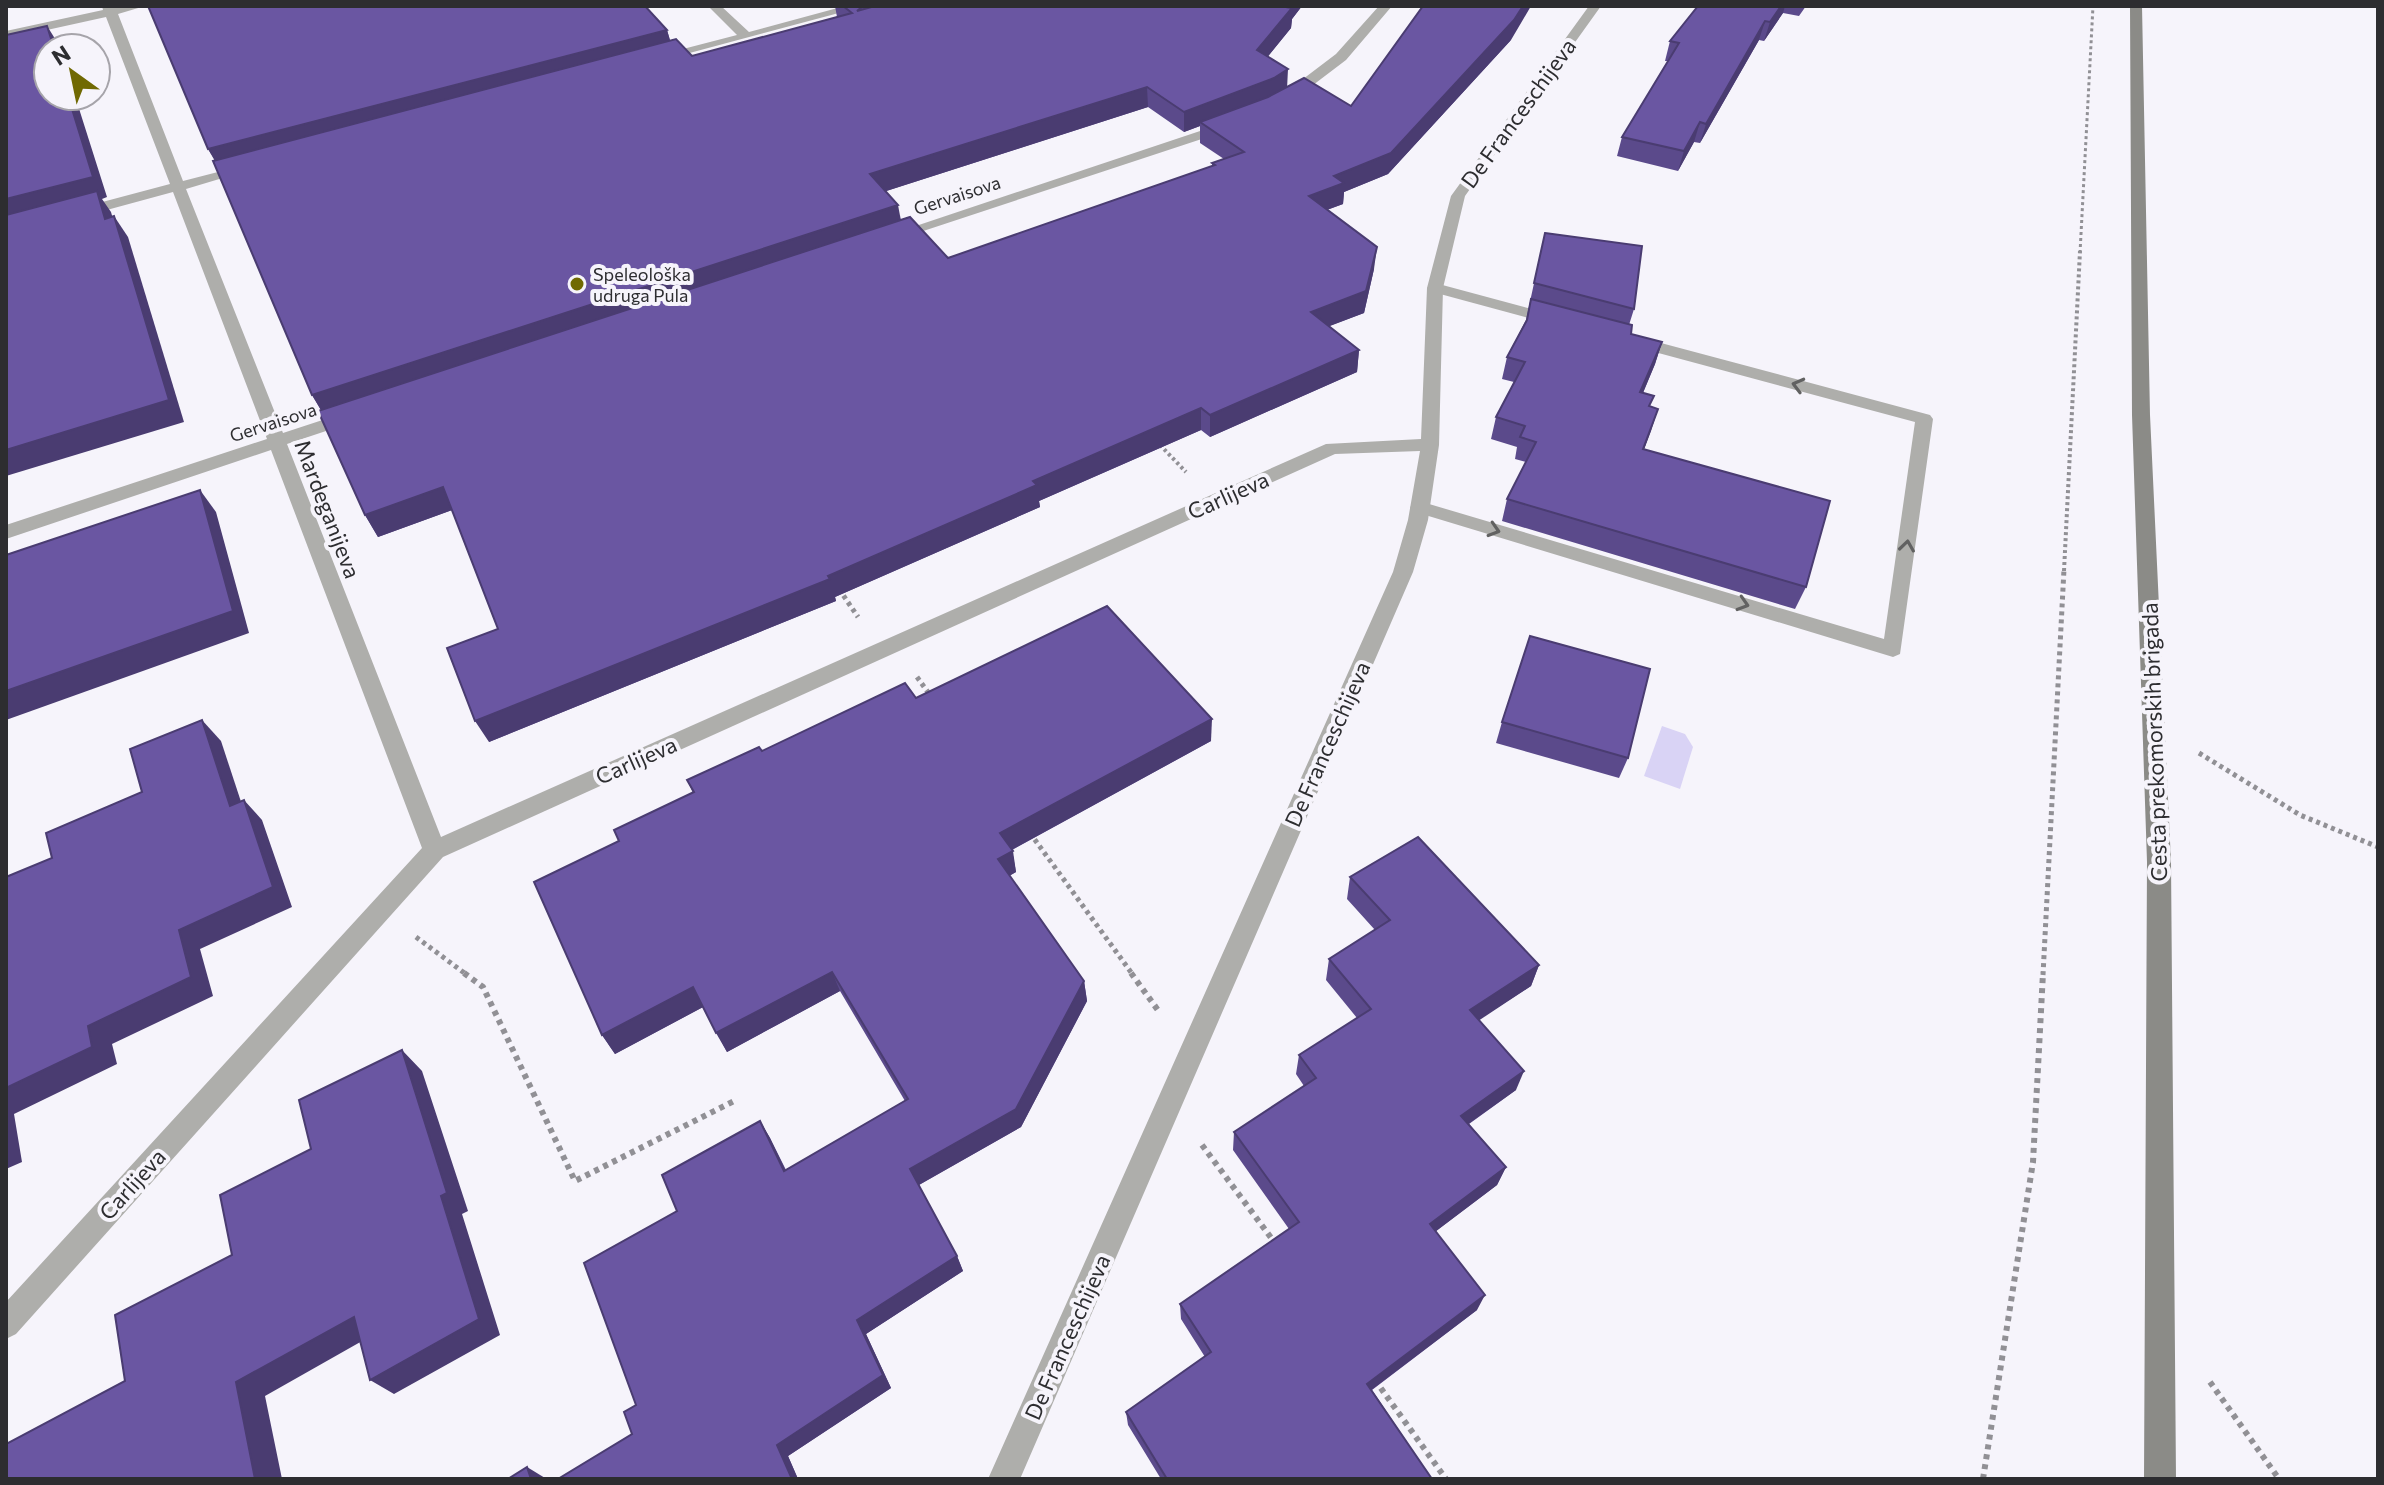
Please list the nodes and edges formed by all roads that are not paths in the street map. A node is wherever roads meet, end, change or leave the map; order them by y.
1 (139, 6) edge
2 (714, 6) edge
3 (859, 6) edge
4 (1386, 6) edge
5 (1595, 6) edge
6 (2136, 6) edge
7 (109, 9) edge
8 (6, 35) edge
9 (746, 36) junction
10 (654, 61) edge
11 (1267, 108) edge
12 (1241, 120) edge
13 (269, 162) edge
14 (176, 187) junction
15 (68, 215) edge
16 (872, 244) edge
17 (1435, 288) junction
18 (1573, 325) edge
19 (1619, 337) edge
20 (366, 412) edge
21 (276, 442) junction
22 (1430, 445) junction
23 (1419, 507) junction
24 (6, 532) edge
25 (435, 850) junction
26 (6, 1324) edge
27 (1004, 1479) edge
28 (2160, 1479) edge

1 - 7 street
2 - 9 street
3 - 9 street
4 - 11 street
5 - 17 street, De Franceschijeva
6 - 28 main road, Cesta prekomorskih brigada
7 - 8 street
7 - 14 street, Mardeganijeva
9 - 10 street
12 - 16 street, Gervaisova
13 - 14 street
14 - 15 street
14 - 21 street, Mardeganijeva
17 - 18 street
17 - 22 street, De Franceschijeva
23 -> 19 street
20 - 21 street, Gervaisova
21 - 24 street, Gervaisova
21 - 25 street, Mardeganijeva
22 - 23 street, De Franceschijeva
22 - 25 street, Carlijeva
23 - 27 street, De Franceschijeva
25 - 26 street, Carlijeva

